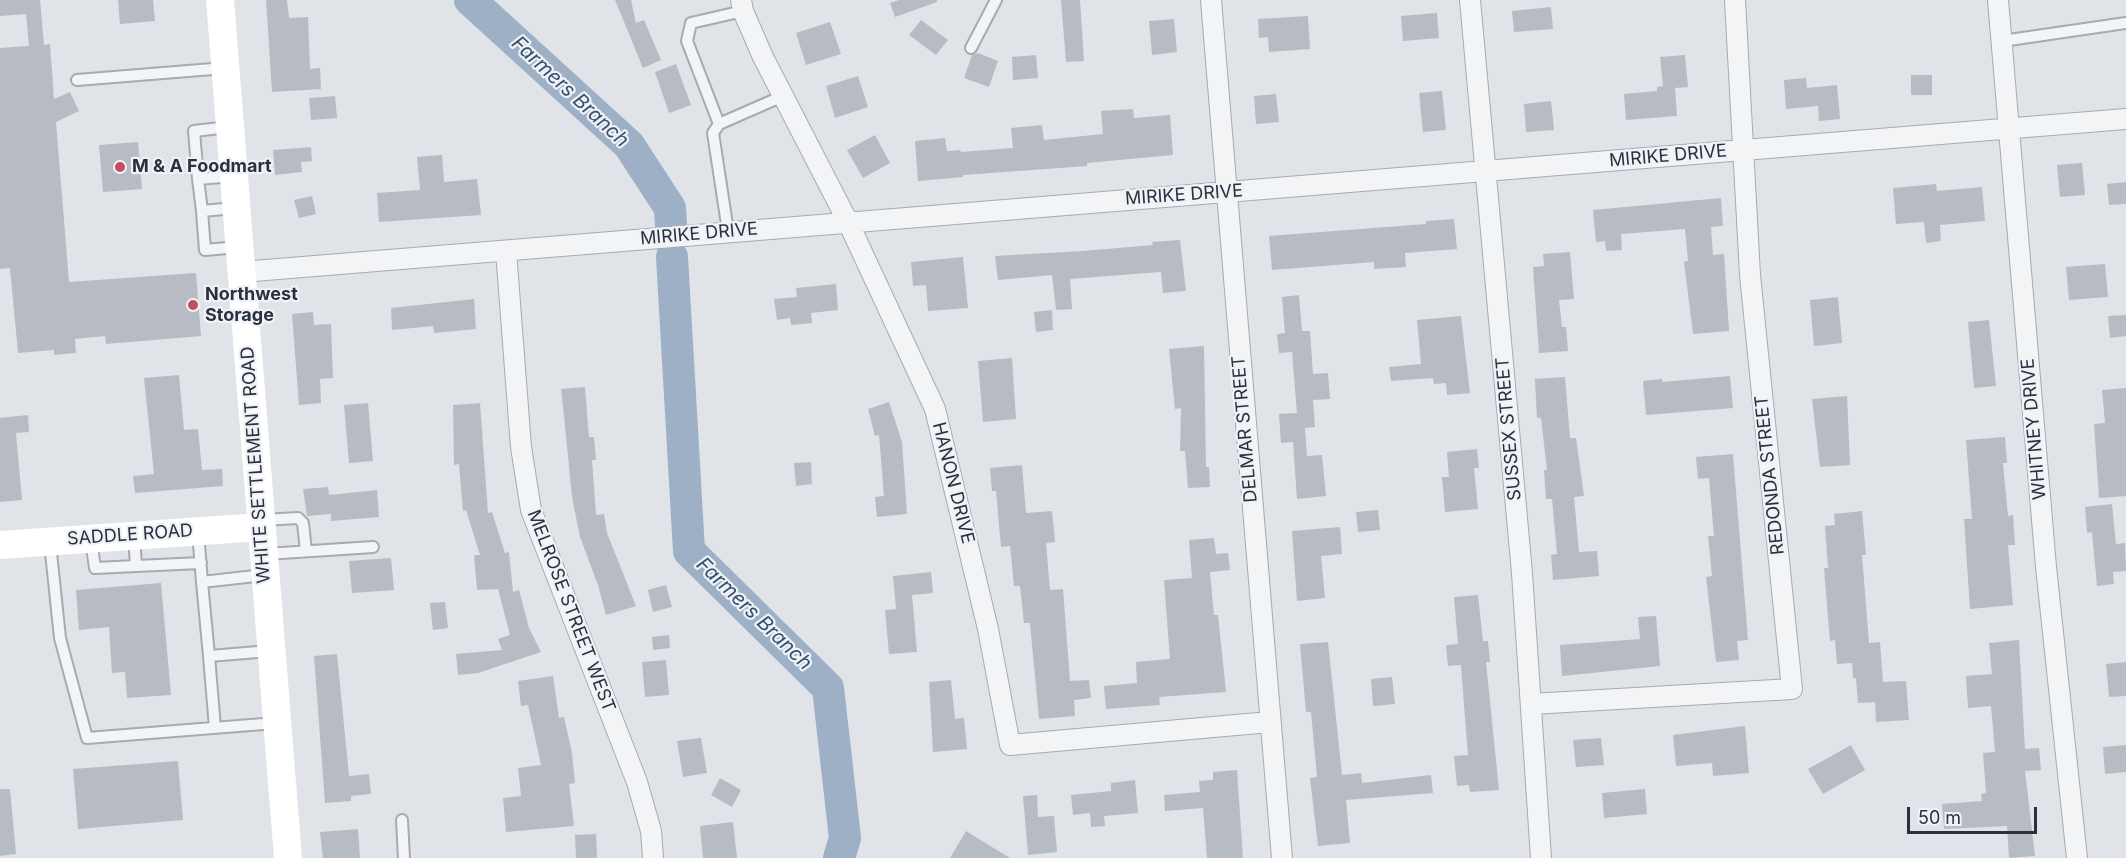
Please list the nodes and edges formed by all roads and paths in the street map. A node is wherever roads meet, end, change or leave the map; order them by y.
1 (220, 0) edge
2 (996, 0) edge
3 (1211, 0) edge
4 (1470, 0) edge
5 (1735, 0) edge
6 (1998, 0) edge
7 (742, 6) edge
8 (2126, 23) edge
9 (2002, 41) junction
10 (971, 48) dead end
11 (225, 68) junction
12 (77, 80) dead end
13 (783, 96) junction
14 (2126, 119) edge
15 (719, 124) junction
16 (230, 127) junction
17 (2008, 128) junction
18 (1744, 149) junction
19 (1486, 171) junction
20 (234, 176) junction
21 (198, 179) junction
22 (1228, 192) junction
23 (236, 208) junction
24 (202, 211) junction
25 (848, 222) junction
26 (728, 231) junction
27 (506, 251) junction
28 (240, 260) junction
29 (260, 523) junction
30 (197, 531) junction
31 (134, 535) junction
32 (91, 537) junction
33 (50, 540) junction
34 (0, 545) edge
35 (373, 547) dead end
36 (306, 551) junction
37 (201, 563) junction
38 (263, 565) junction
39 (136, 566) junction
40 (202, 582) junction
41 (270, 651) junction
42 (209, 656) junction
43 (1531, 704) junction
44 (277, 723) junction
45 (1270, 723) junction
46 (215, 728) junction
47 (402, 820) dead end
48 (288, 858) edge
49 (404, 858) edge
50 (653, 858) edge
51 (1282, 858) edge
52 (1541, 858) edge
53 (2077, 858) edge

1 - 11 main road, WHITE SETTLEMENT ROAD
2 - 10 lane
3 - 22 street, DELMAR STREET
4 - 19 street, SUSSEX STREET
5 - 18 street, REDONDA STREET
6 - 9 street, WHITNEY DRIVE
7 - 13 street, HANON DRIVE
7 - 15 lane
8 - 9 lane
9 - 17 street, WHITNEY DRIVE
11 - 12 lane
11 - 16 main road, WHITE SETTLEMENT ROAD
13 - 15 lane
13 - 25 street, HANON DRIVE
14 - 17 street, MIRIKE DRIVE
15 - 26 lane
16 - 20 main road, WHITE SETTLEMENT ROAD
16 - 21 lane
17 - 18 street, MIRIKE DRIVE
17 - 53 street, WHITNEY DRIVE
18 - 19 street, MIRIKE DRIVE
18 - 43 street, REDONDA STREET
19 - 22 street, MIRIKE DRIVE
19 - 43 street, SUSSEX STREET
20 - 21 lane
20 - 23 main road, WHITE SETTLEMENT ROAD
21 - 24 lane
22 - 25 street, MIRIKE DRIVE
22 - 45 street, DELMAR STREET
23 - 24 lane
23 - 28 main road, WHITE SETTLEMENT ROAD
24 - 28 lane
25 - 26 street, MIRIKE DRIVE
25 - 45 street, HANON DRIVE
26 - 27 street, MIRIKE DRIVE
27 - 28 street, MIRIKE DRIVE
27 - 50 street, MELROSE STREET WEST
28 - 29 main road, WHITE SETTLEMENT ROAD
29 - 30 main road, SADDLE ROAD
29 - 36 lane
29 - 38 main road, WHITE SETTLEMENT ROAD
30 - 31 main road, SADDLE ROAD
30 - 37 lane
31 - 32 main road, SADDLE ROAD
31 - 39 lane
32 - 33 main road, SADDLE ROAD
32 - 39 lane
33 - 34 main road, SADDLE ROAD
33 - 46 lane
35 - 36 lane
36 - 38 lane
37 - 39 lane
37 - 40 lane
38 - 40 lane
38 - 41 main road, WHITE SETTLEMENT ROAD
40 - 42 lane
41 - 42 lane
41 - 44 main road, WHITE SETTLEMENT ROAD
42 - 46 lane
43 - 52 street, SUSSEX STREET
44 - 46 lane
44 - 48 main road, WHITE SETTLEMENT ROAD
45 - 51 street, DELMAR STREET
47 - 49 lane

